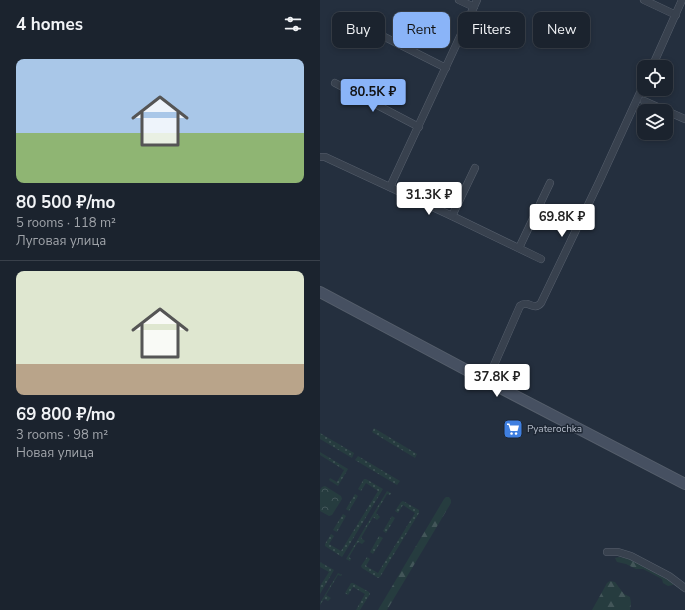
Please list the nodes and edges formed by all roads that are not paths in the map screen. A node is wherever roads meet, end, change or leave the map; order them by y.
1 (459, 0) edge
2 (644, 0) edge
3 (682, 0) edge
4 (476, 4) edge
5 (676, 15) junction
6 (385, 37) edge
7 (655, 60) edge
8 (446, 68) junction
9 (335, 83) dead end
10 (639, 96) edge
11 (644, 101) dead end
12 (685, 119) edge
13 (419, 126) junction
14 (320, 157) edge
15 (475, 168) dead end
16 (550, 183) dead end
17 (390, 187) junction
18 (452, 216) junction
19 (519, 248) junction
20 (541, 259) dead end
21 (320, 292) edge
22 (487, 381) junction
23 (685, 484) edge
24 (606, 552) dead end
25 (685, 588) edge

1 - 4 street
2 - 5 street
3 - 5 street
4 - 8 street
5 - 7 street
6 - 8 street
8 - 13 street
9 - 13 street
10 - 22 street
11 - 12 street
13 - 17 street
14 - 17 street
15 - 18 street
16 - 19 street
17 - 18 street
18 - 19 street
19 - 20 street
21 - 22 main road
22 - 23 main road
24 - 25 street

